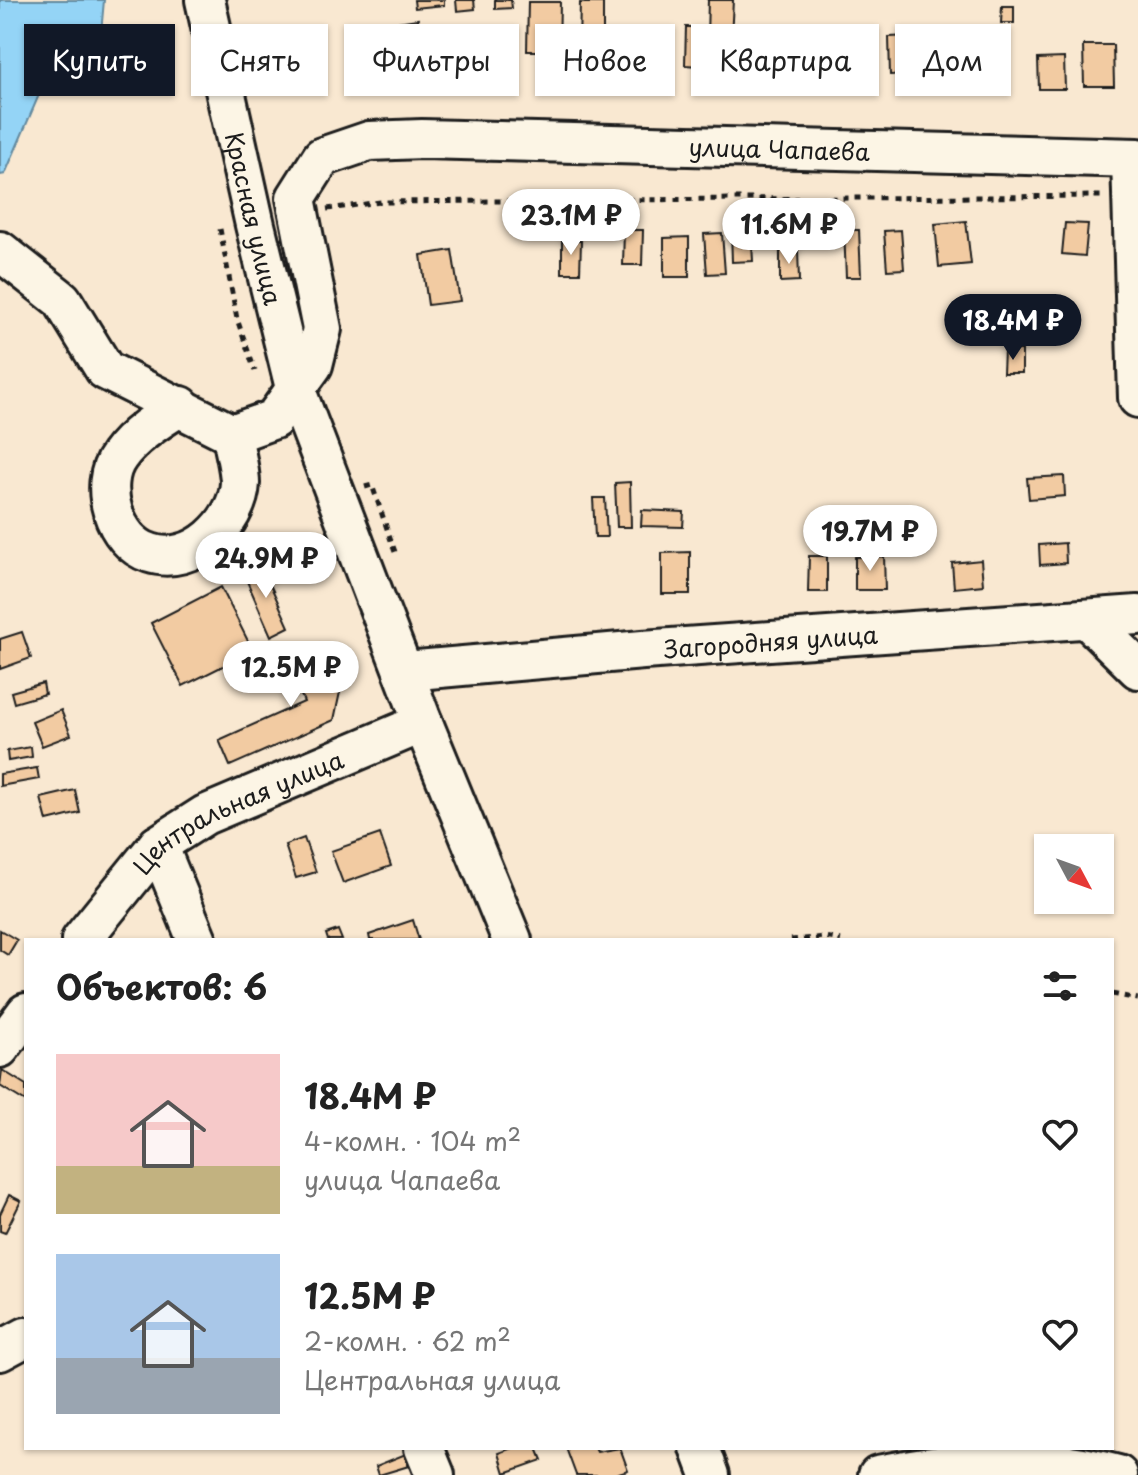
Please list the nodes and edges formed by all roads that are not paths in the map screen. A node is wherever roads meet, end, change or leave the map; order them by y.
1 (208, 16) edge
2 (1134, 171) edge
3 (0, 251) edge
4 (295, 388) junction
5 (1138, 398) edge
6 (181, 406) junction
7 (232, 434) junction
8 (1138, 615) edge
9 (1087, 619) junction
10 (1138, 669) edge
11 (406, 671) junction
12 (423, 723) junction
13 (158, 845) junction
14 (83, 938) edge
15 (196, 938) edge
16 (511, 938) edge
17 (24, 1016) edge
18 (0, 1048) edge
19 (24, 1338) edge
20 (0, 1351) edge
21 (425, 1450) edge
22 (701, 1450) edge
23 (435, 1475) edge
24 (710, 1475) edge
25 (878, 1475) edge
26 (1118, 1475) edge

1 - 4 street, Красная улица
2 - 4 street, улица Чапаева
2 - 5 street
3 - 6 street
4 - 7 street
4 - 11 street, Красная улица
6 - 7 street
6 - 7 street
8 - 9 street, Загородняя улица
9 - 10 street
9 - 11 street, Загородняя улица
11 - 12 street, Красная улица
12 - 13 street, Центральная улица
12 - 16 street, Красная улица
13 - 14 street, Центральная улица
13 - 15 street
17 - 18 street
19 - 20 street
21 - 23 street
22 - 24 street
25 - 26 street

